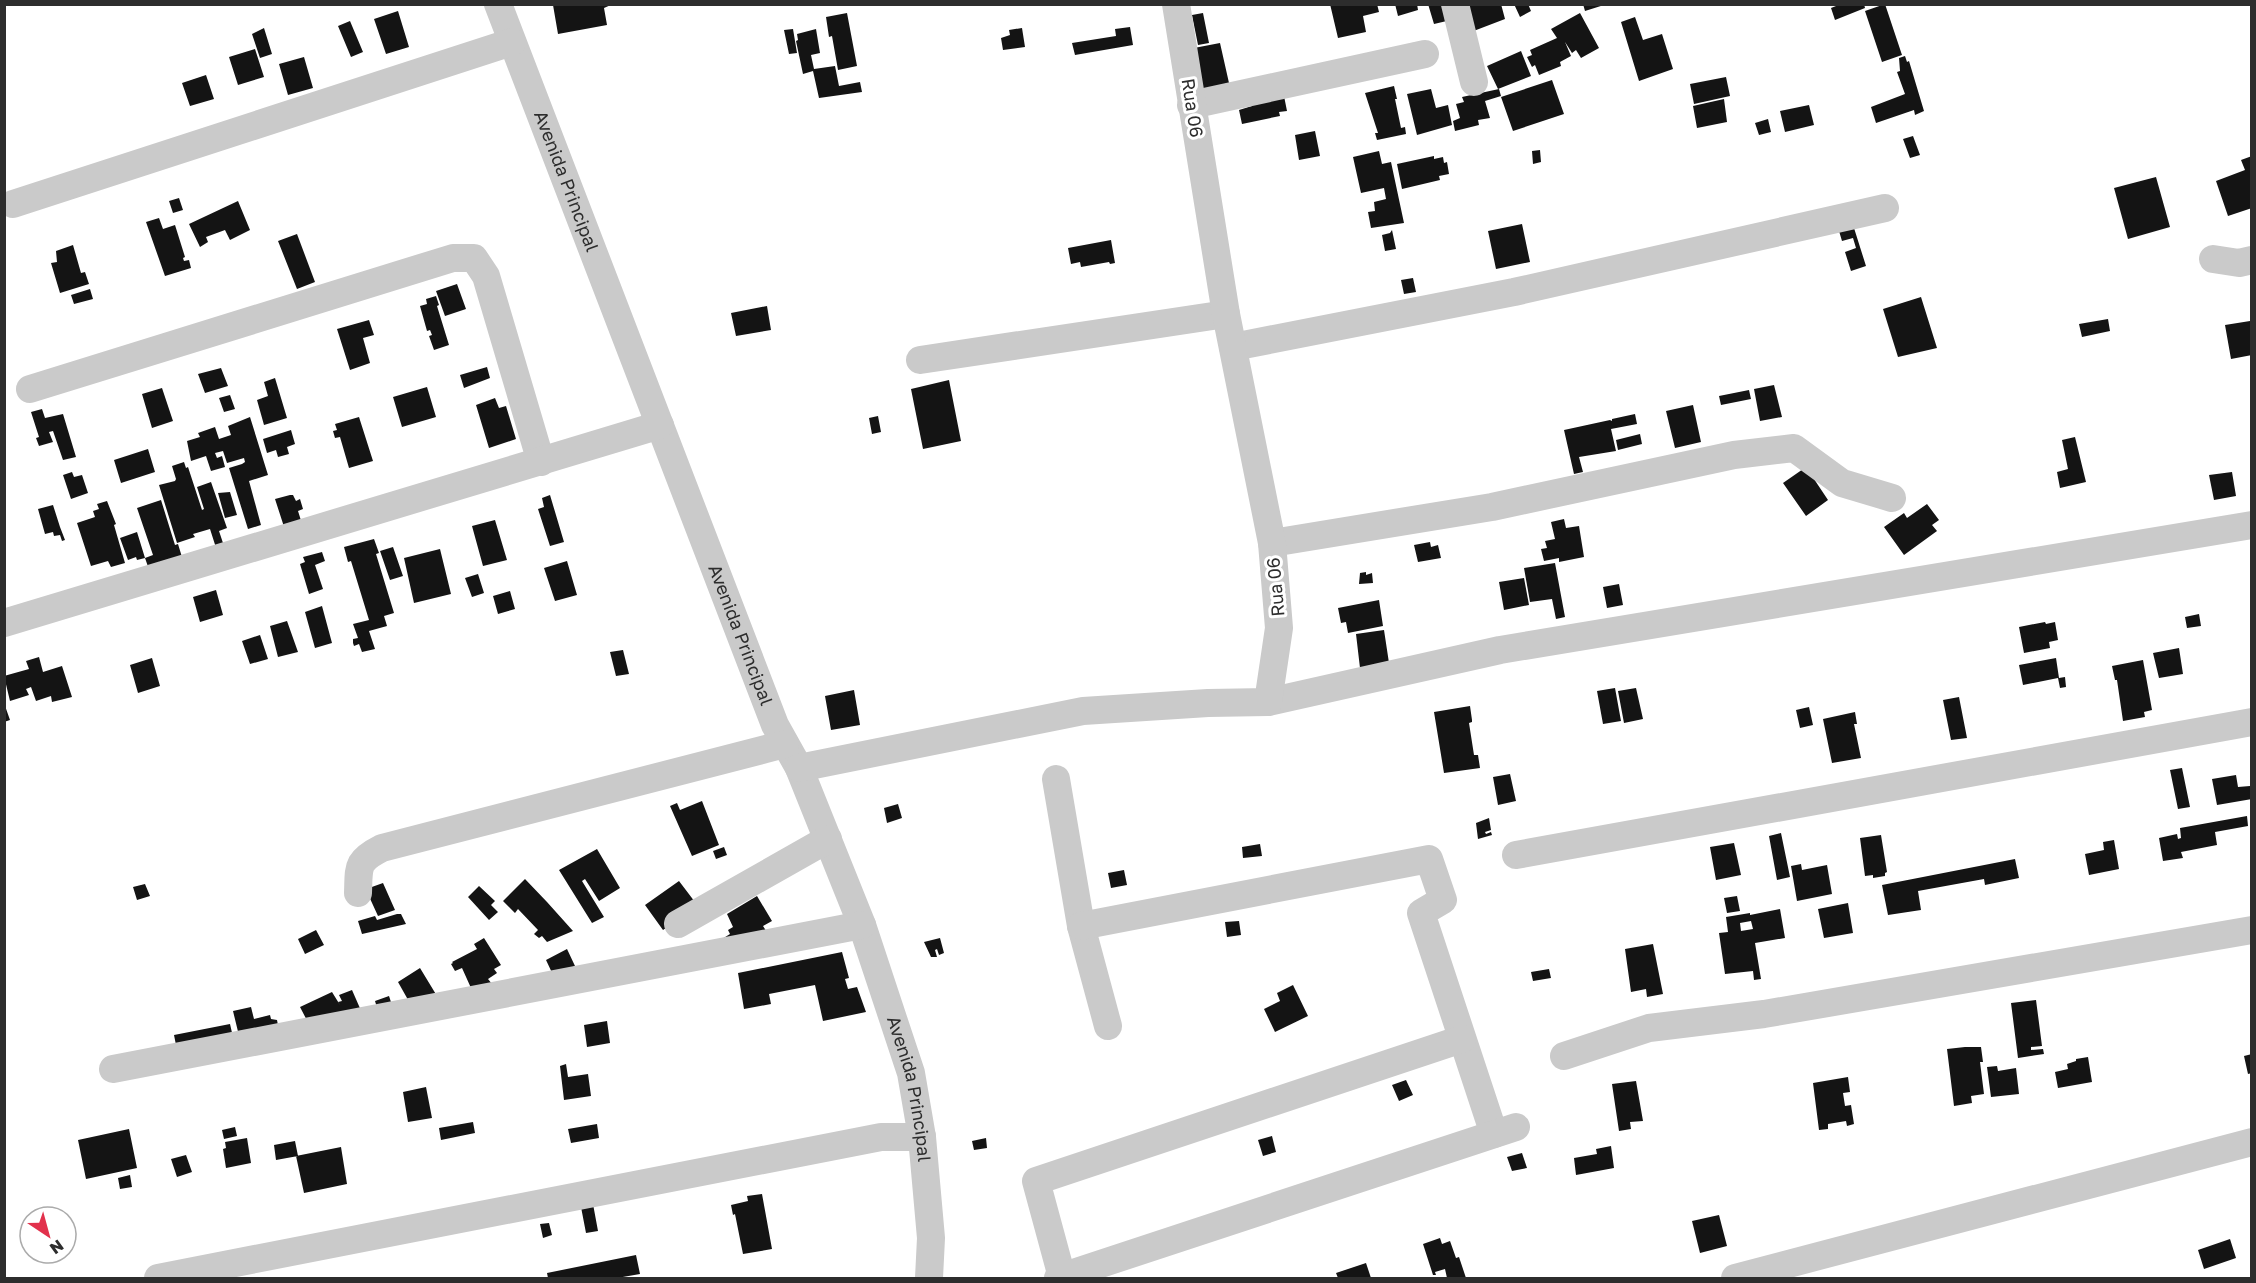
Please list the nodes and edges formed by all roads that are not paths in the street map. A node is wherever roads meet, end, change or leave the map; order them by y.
1 (498, 4) edge
2 (1176, 4) edge
3 (1455, 4) edge
4 (512, 42) junction
5 (1425, 54) dead end
6 (1474, 82) dead end
7 (1191, 105) junction
8 (13, 204) dead end
9 (1885, 208) dead end
10 (2213, 259) dead end
11 (2252, 260) edge
12 (1226, 314) junction
13 (1233, 347) junction
14 (920, 360) dead end
15 (30, 389) dead end
16 (660, 425) junction
17 (541, 462) junction
18 (1892, 498) dead end
19 (2252, 525) edge
20 (1272, 543) junction
21 (4, 623) edge
22 (1268, 702) junction
23 (2252, 722) edge
24 (785, 744) junction
25 (800, 768) junction
26 (1056, 779) dead end
27 (828, 839) junction
28 (1516, 855) dead end
29 (358, 893) dead end
30 (678, 924) dead end
31 (862, 925) junction
32 (1081, 926) junction
33 (2252, 930) edge
34 (1108, 1026) dead end
35 (1462, 1039) junction
36 (1564, 1056) dead end
37 (113, 1069) dead end
38 (922, 1137) junction
39 (2252, 1142) edge
40 (158, 1278) edge
41 (928, 1278) edge
42 (1060, 1278) edge
43 (1735, 1278) edge

1 - 4 street, Avenida Principal
2 - 7 street, Rua 06
3 - 6 street
4 - 8 street
4 - 16 street, Avenida Principal
5 - 7 street
7 - 12 street, Rua 06
9 - 13 street
10 - 11 street
12 - 13 street, Rua 06
12 - 14 street
13 - 20 street, Rua 06
15 - 17 street
16 - 17 street
16 - 24 street, Avenida Principal
17 - 21 street
18 - 20 street
19 - 22 street
20 - 22 street, Rua 06
22 - 25 street
23 - 28 street
24 - 25 street, Avenida Principal
24 - 29 street
25 - 27 street, Avenida Principal
26 - 32 street
27 - 30 street
27 - 31 street, Avenida Principal
31 - 37 street
31 - 38 street, Avenida Principal
32 - 34 street
32 - 35 street
33 - 36 street
35 - 42 street
35 - 42 street
38 - 40 street
38 - 41 street, Avenida Principal
39 - 43 street

